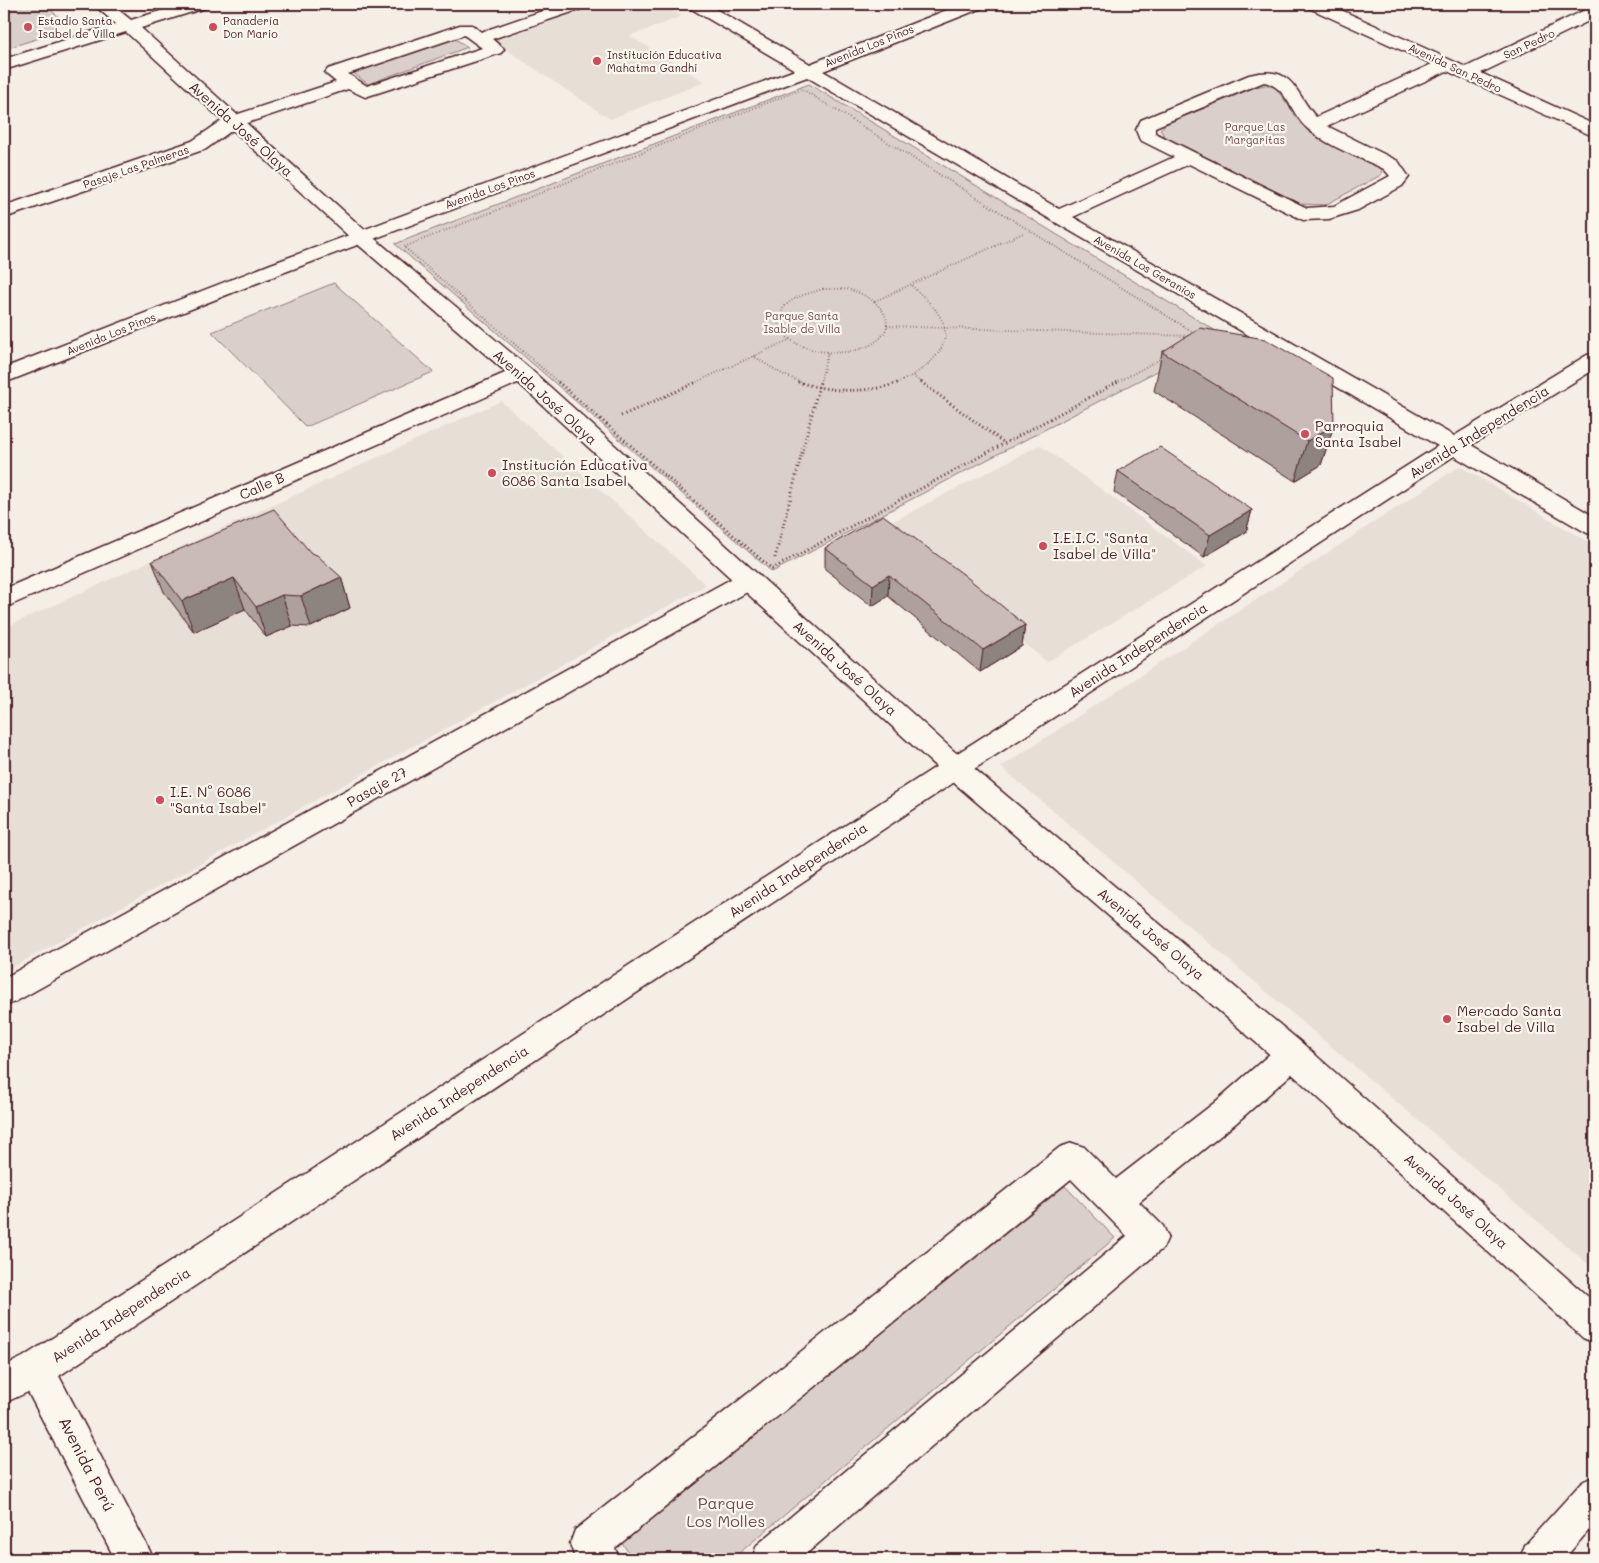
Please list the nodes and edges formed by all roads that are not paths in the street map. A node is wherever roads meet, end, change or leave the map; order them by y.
1 (101, 4) edge
2 (199, 4) edge
3 (578, 4) edge
4 (696, 4) edge
5 (976, 4) edge
6 (1316, 4) edge
7 (1568, 4) edge
8 (1593, 15) edge
9 (129, 26) junction
10 (479, 38) junction
11 (1446, 64) junction
12 (4, 65) edge
13 (810, 70) junction
14 (1467, 73) junction
15 (349, 82) junction
16 (232, 122) junction
17 (1314, 125) junction
18 (1595, 132) edge
19 (1188, 157) junction
20 (4, 212) edge
21 (1058, 217) junction
22 (361, 237) junction
23 (1595, 360) edge
24 (520, 373) junction
25 (4, 376) edge
26 (1455, 445) junction
27 (1595, 527) edge
28 (761, 574) junction
29 (4, 599) edge
30 (954, 768) junction
31 (4, 993) edge
32 (1292, 1054) junction
33 (1115, 1200) junction
34 (1595, 1326) edge
35 (36, 1370) junction
36 (4, 1385) edge
37 (1595, 1494) edge
38 (135, 1559) edge
39 (600, 1559) edge
40 (771, 1559) edge
41 (1539, 1559) edge

1 - 9 street, Avenida José Olaya
2 - 9 street
3 - 10 street
4 - 13 street, Avenida Los Geranios
5 - 13 street, Avenida Los Pinos
6 - 11 street, Avenida San Pedro
7 - 8 street
8 - 14 street, San Pedro
9 - 12 street
9 - 16 street, Avenida José Olaya
10 - 15 street
10 - 15 street
11 - 14 street, Avenida San Pedro
11 - 17 street
13 - 21 street, Avenida Los Geranios
13 - 22 street, Avenida Los Pinos
14 - 18 street, Avenida San Pedro
15 - 16 street, Pasaje Las Palmeras
16 - 20 street, Pasaje Las Palmeras
16 - 22 street, Avenida José Olaya
17 - 19 street
17 - 19 street
19 - 21 street
21 - 26 street, Avenida Los Geranios
22 - 24 street, Avenida José Olaya
22 - 25 street, Avenida Los Pinos
23 - 26 street, Avenida Independencia
24 - 28 street, Avenida José Olaya
24 - 29 street, Calle B
26 - 27 street, Avenida Los Geranios
26 - 30 street, Avenida Independencia
28 - 30 street, Avenida José Olaya
28 - 31 street, Pasaje 27
30 - 32 street, Avenida José Olaya
30 - 35 street, Avenida Independencia
32 - 33 street
32 - 34 street, Avenida José Olaya
33 - 39 street
33 - 40 street
35 - 36 street, Avenida Independencia
35 - 38 street, Avenida Perú
37 - 41 street

